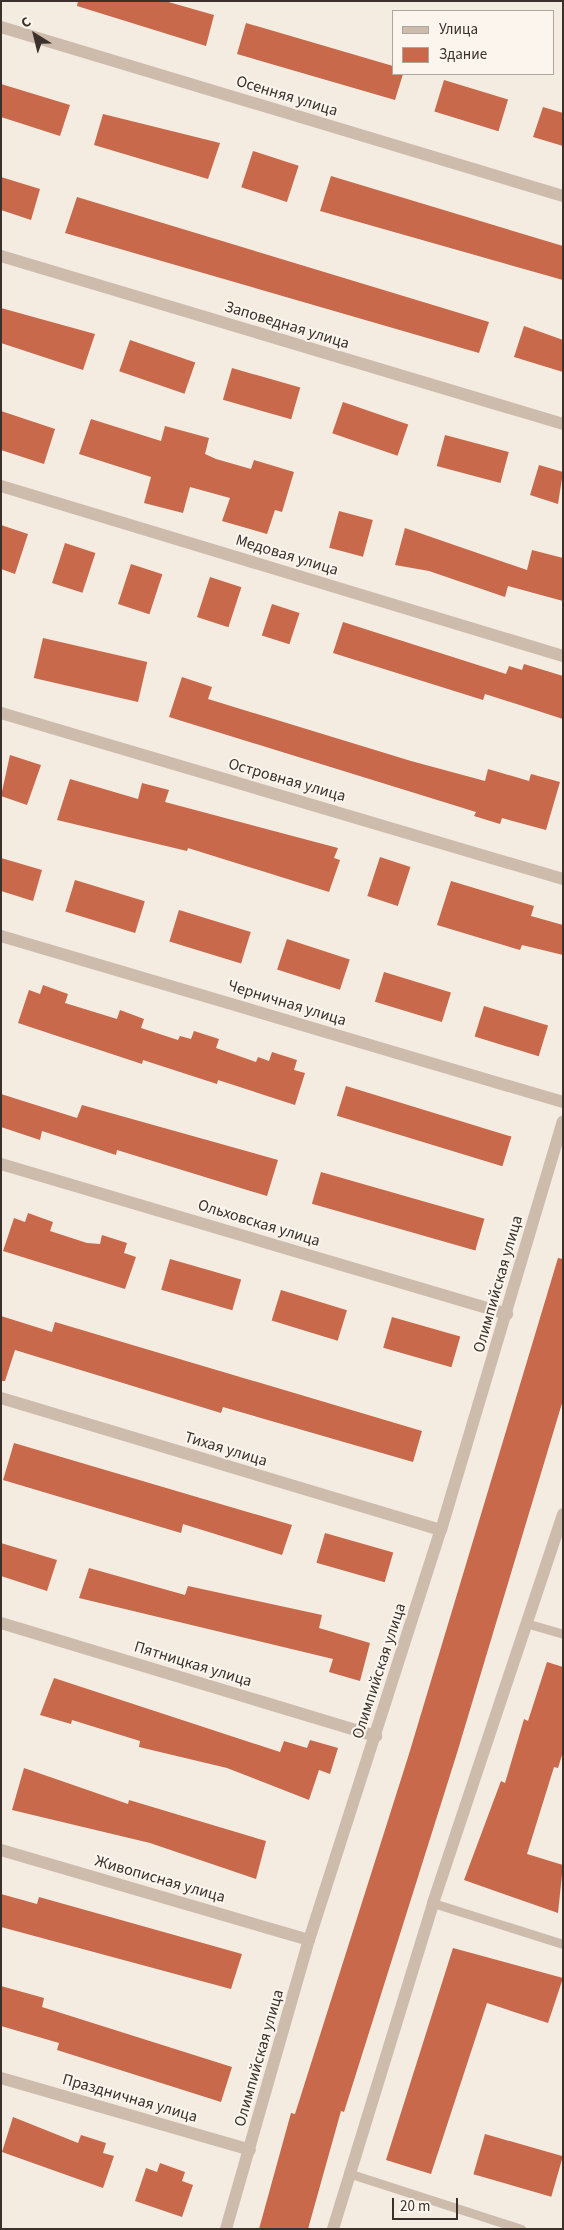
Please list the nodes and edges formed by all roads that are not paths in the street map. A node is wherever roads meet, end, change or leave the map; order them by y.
1 (1, 27) edge
2 (563, 196) edge
3 (1, 256) edge
4 (563, 424) edge
5 (1, 486) edge
6 (563, 656) edge
7 (1, 713) edge
8 (563, 879) edge
9 (1, 936) edge
10 (563, 1102) edge
11 (563, 1122) edge
12 (1, 1164) edge
13 (507, 1314) junction
14 (1, 1398) edge
15 (563, 1514) edge
16 (441, 1530) junction
17 (1, 1623) edge
18 (529, 1624) junction
19 (563, 1634) edge
20 (376, 1736) junction
21 (1, 1850) edge
22 (433, 1903) junction
23 (309, 1940) junction
24 (563, 1944) edge
25 (1, 2078) edge
26 (250, 2150) junction
27 (348, 2173) junction
28 (226, 2229) edge
29 (333, 2229) edge
30 (521, 2229) edge

1 - 2 street, Осенняя улица
3 - 4 street, Заповедная улица
5 - 6 street, Медовая улица
7 - 8 street, Островная улица
9 - 10 street, Черничная улица
11 - 13 street, Олимпийская улица
12 - 13 street, Ольховская улица
13 - 16 street, Олимпийская улица
14 - 16 street, Тихая улица
15 - 18 street
16 - 20 street, Олимпийская улица
17 - 20 street, Пятницкая улица
18 - 19 lane
18 - 22 street
20 - 23 street, Олимпийская улица
21 - 23 street, Живописная улица
22 - 24 lane
22 - 27 street
23 - 26 street, Олимпийская улица
25 - 26 street, Праздничная улица
26 - 28 street, Олимпийская улица
27 - 29 street
27 - 30 lane

